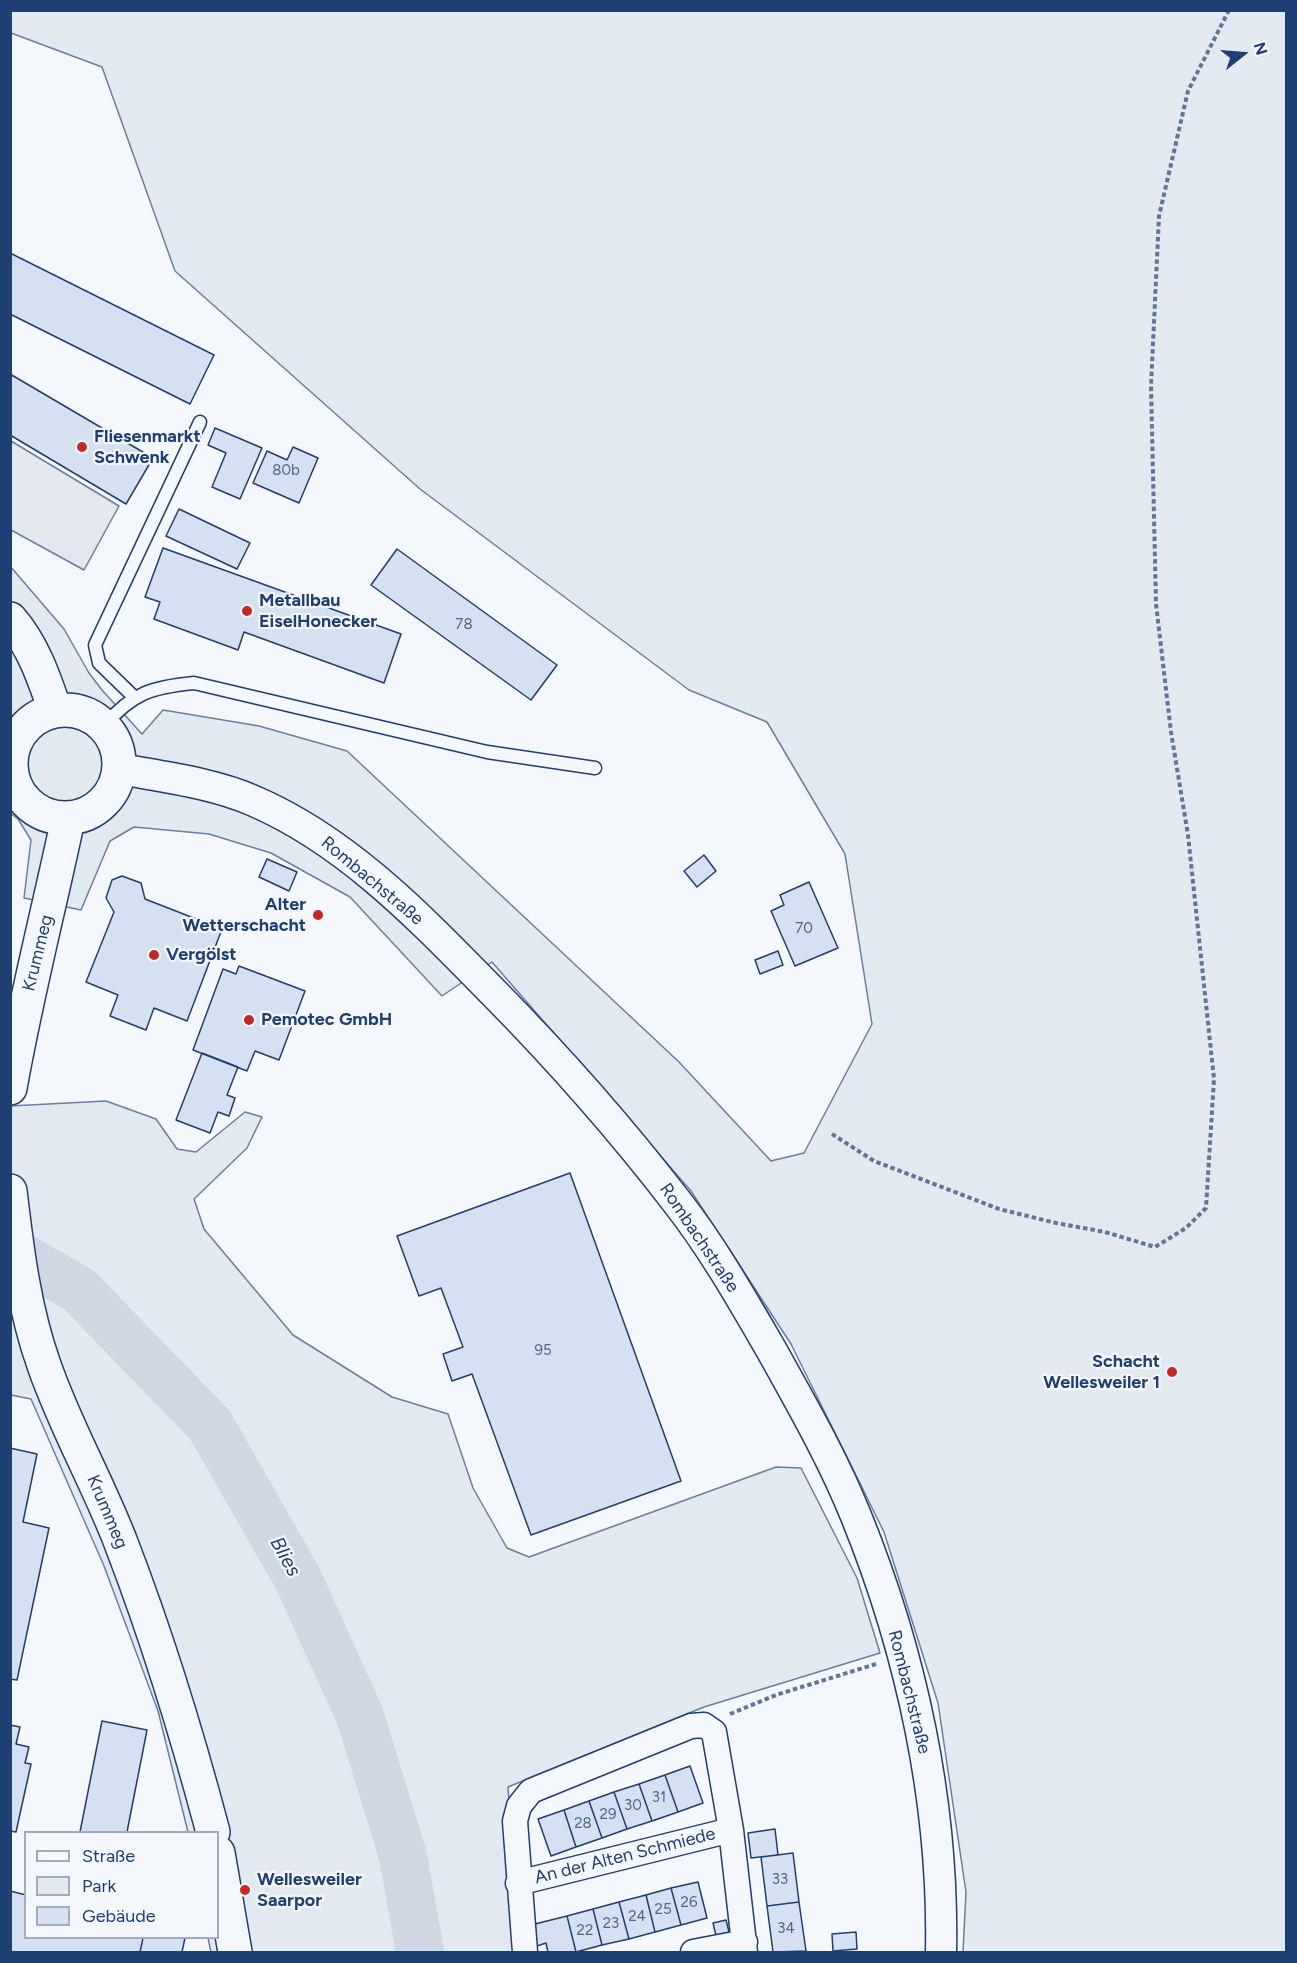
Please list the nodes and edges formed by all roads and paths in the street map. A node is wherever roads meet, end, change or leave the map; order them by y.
1 (1229, 10) edge
2 (200, 422) dead end
3 (10, 619) edge
4 (134, 697) junction
5 (55, 710) junction
6 (104, 726) junction
7 (11, 768) edge
8 (595, 768) dead end
9 (120, 769) junction
10 (68, 819) junction
11 (10, 1088) edge
12 (832, 1134) dead end
13 (10, 1191) edge
14 (904, 1656) junction
15 (704, 1725) junction
16 (731, 1830) junction
17 (212, 1831) edge
18 (219, 1859) edge
19 (518, 1883) junction
20 (745, 1947) edge
21 (235, 1953) edge
22 (525, 1953) edge
23 (693, 1953) edge
24 (941, 1953) edge

1 - 12 path
2 - 4 lane
3 - 5 main road
4 - 6 lane
4 - 8 lane
5 - 6 main road
5 - 7 main road
6 - 9 main road
7 - 10 main road
9 - 10 main road
9 - 14 street, Rombachstraße
10 - 11 main road, Krummeg
13 - 17 main road, Krummeg
14 - 15 path
14 - 24 street, Rombachstraße
15 - 16 street, An der Alten Schmiede
15 - 19 street, An der Alten Schmiede
16 - 19 street, An der Alten Schmiede
16 - 20 street, An der Alten Schmiede
18 - 21 main road
19 - 22 street, An der Alten Schmiede
20 - 23 street, An der Alten Schmiede

